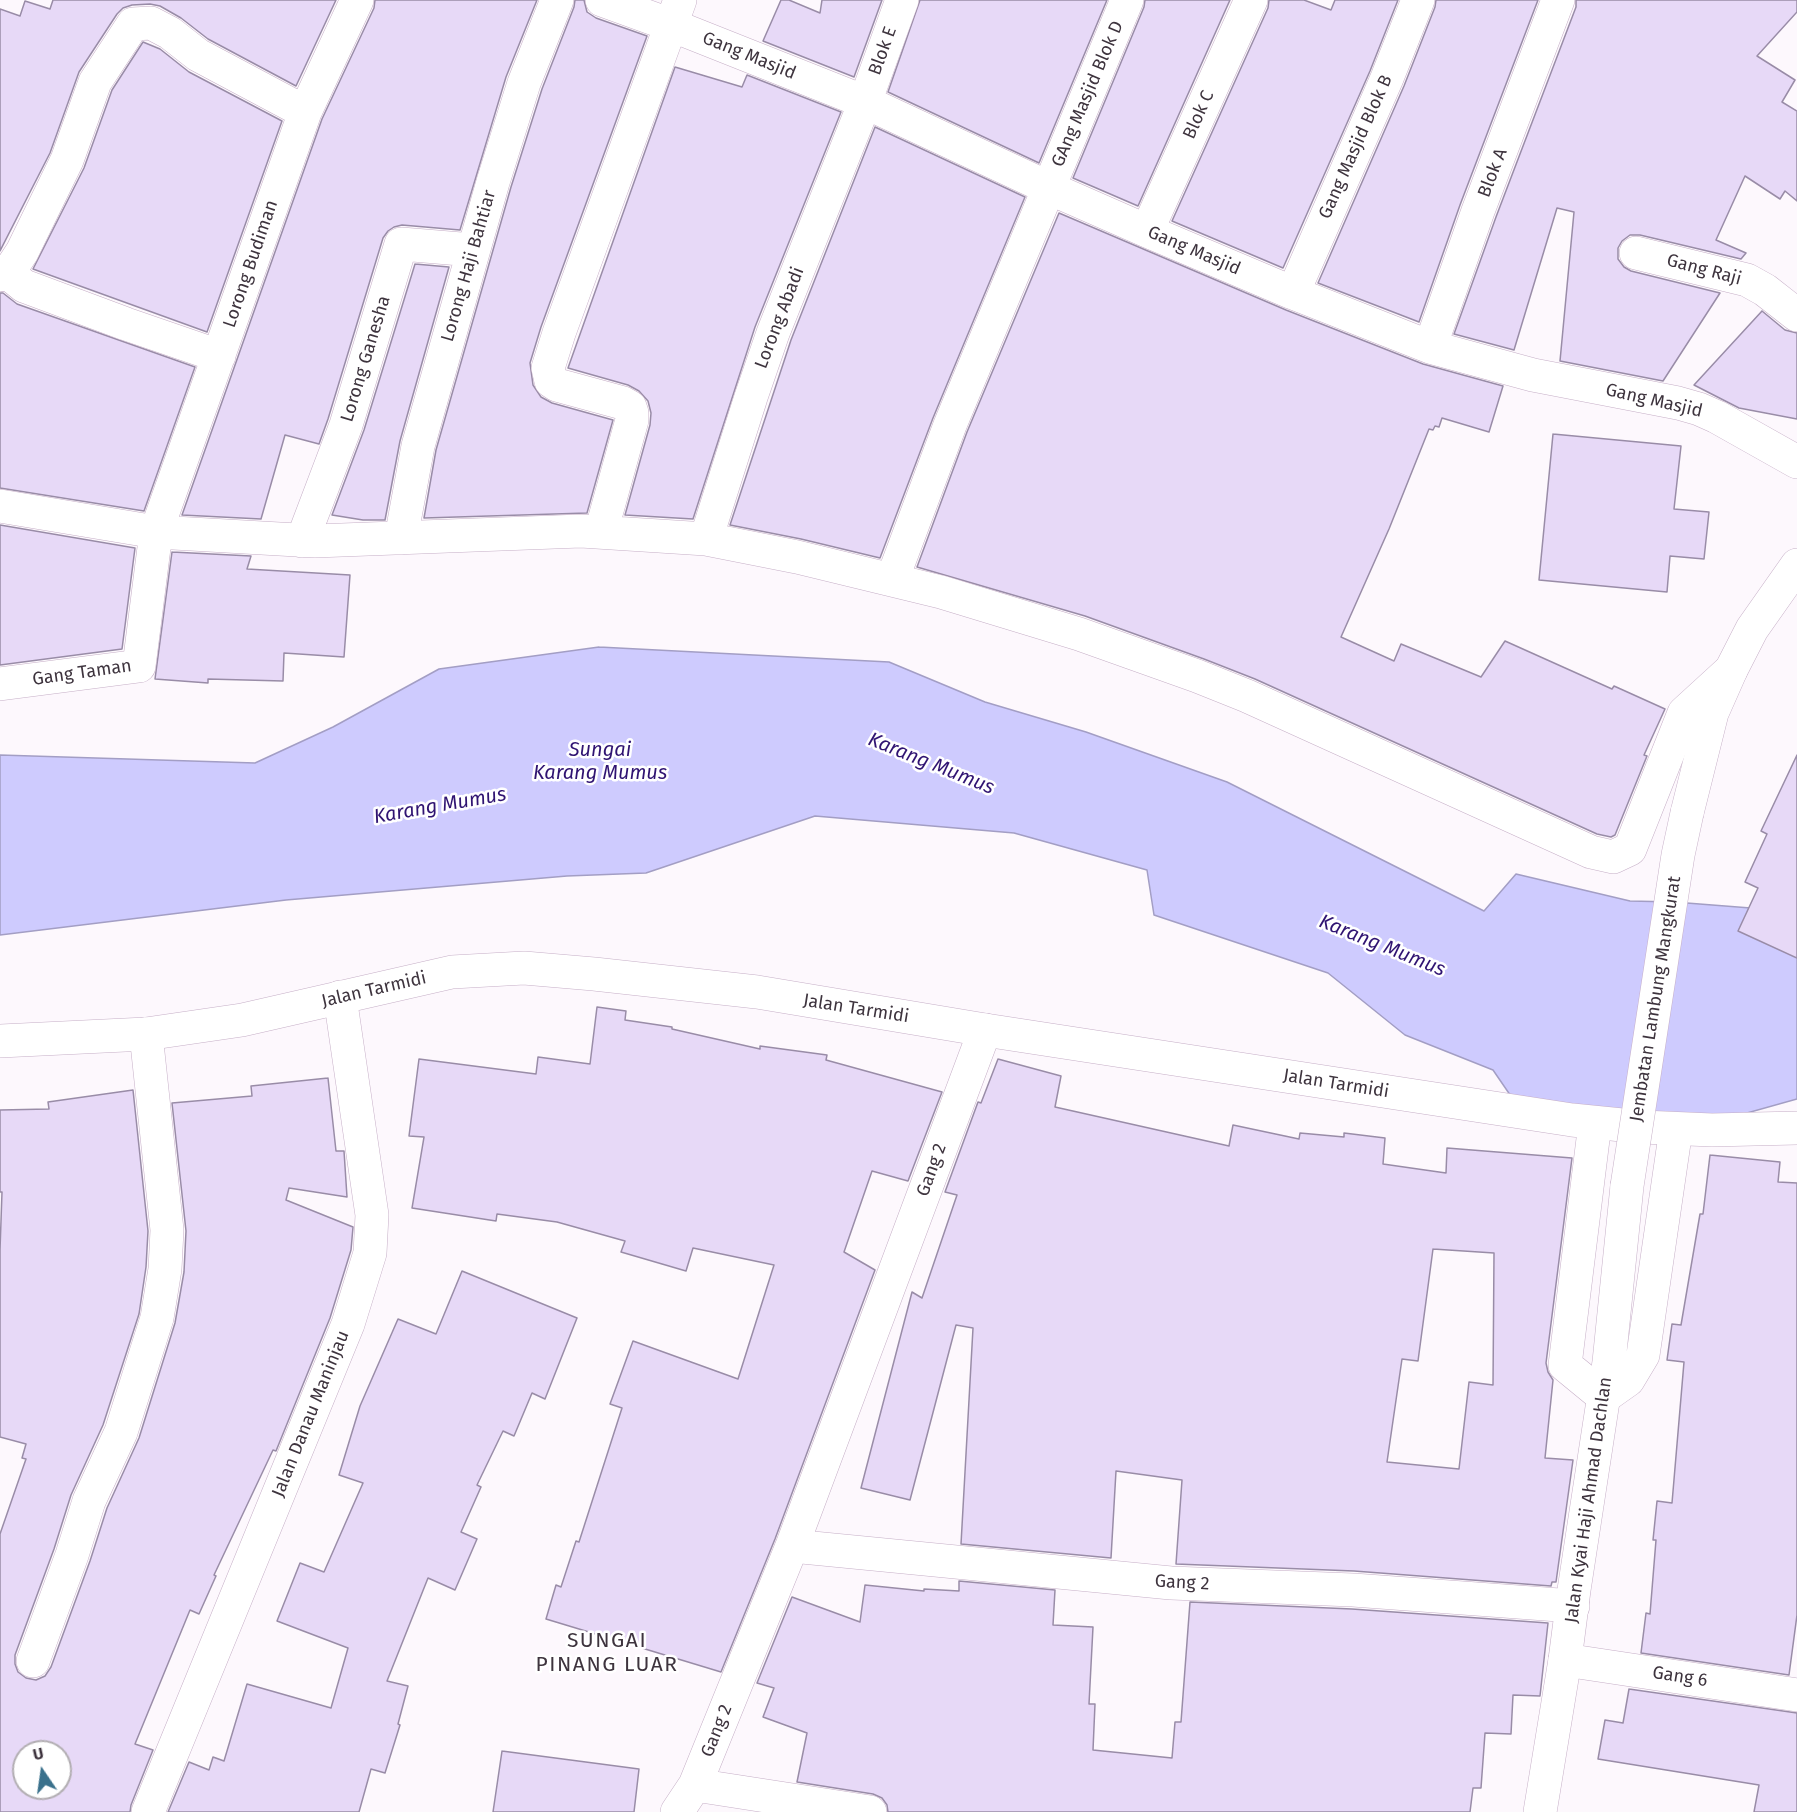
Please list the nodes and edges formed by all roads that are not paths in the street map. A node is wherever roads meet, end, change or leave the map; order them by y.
1 (357, 0) edge
2 (557, 0) edge
3 (602, 0) edge
4 (902, 0) edge
5 (1127, 0) edge
6 (1251, 0) edge
7 (1418, 0) edge
8 (1558, 0) edge
9 (676, 12) edge
10 (865, 102) junction
11 (305, 112) junction
12 (1049, 188) junction
13 (1147, 231) junction
14 (473, 250) junction
15 (1636, 253) dead end
16 (4, 274) edge
17 (1293, 293) junction
18 (1797, 315) edge
19 (1430, 347) junction
20 (219, 356) junction
21 (1797, 462) edge
22 (0, 506) edge
23 (156, 532) junction
24 (601, 532) junction
25 (401, 538) junction
26 (706, 539) junction
27 (302, 541) junction
28 (1797, 565) edge
29 (892, 580) junction
30 (1731, 670) junction
31 (0, 684) edge
32 (340, 997) junction
33 (985, 1030) junction
34 (146, 1034) junction
35 (0, 1041) edge
36 (1595, 1123) junction
37 (1797, 1128) edge
38 (1676, 1129) junction
39 (1628, 1186) joint
40 (1604, 1397) junction
41 (792, 1546) junction
42 (1573, 1606) junction
43 (1565, 1660) junction
44 (33, 1661) dead end
45 (1796, 1694) edge
46 (695, 1785) junction
47 (148, 1812) edge
48 (677, 1812) edge
49 (870, 1812) edge
50 (1540, 1812) edge

1 - 11 street, Lorong Budiman
2 - 14 street, Lorong Haji Bahtiar
3 - 9 street, Gang Masjid
4 - 10 street, Blok E
5 - 12 street, GAng Masjid Blok D
6 - 13 street, Blok C
7 - 17 street, Gang Masjid Blok B
8 - 19 street, Blok A
9 - 10 street, Gang Masjid
9 - 24 street
10 - 12 street, Gang Masjid
10 - 26 street, Lorong Abadi
11 - 16 street
11 - 20 street, Lorong Budiman
12 - 13 street, Gang Masjid
12 - 29 street, GAng Masjid Blok D
13 - 17 street, Gang Masjid
14 - 25 street, Lorong Haji Bahtiar
14 - 27 street, Lorong Ganesha
15 - 18 street, Gang Raji
16 - 20 street
17 - 19 street, Gang Masjid
19 - 21 street, Gang Masjid
20 - 23 street, Lorong Budiman
22 - 23 street
23 - 27 street
23 - 31 street, Gang Taman
24 - 25 street
24 - 26 street
25 - 27 street
26 - 29 street
28 - 30 street, Jembatan Lambung Mangkurat
29 - 30 street
30 - 39 street, Jembatan Lambung Mangkurat, bridge
32 - 33 street, Jalan Tarmidi
32 - 34 street, Jalan Tarmidi
32 - 47 street, Jalan Danau Maninjau
33 - 36 street, Jalan Tarmidi
33 - 41 street, Gang 2
34 - 35 street, Jalan Tarmidi
34 - 44 street
36 - 38 street, Jalan Tarmidi
36 - 40 street
37 - 38 street, Jalan Tarmidi
38 - 40 street
39 - 40 street, Jalan Kyai Haji Ahmad Dachlan
40 - 42 street, Jalan Kyai Haji Ahmad Dachlan
41 - 42 street, Gang 2
41 - 46 street, Gang 2
42 - 43 street, Jalan Kyai Haji Ahmad Dachlan
43 - 45 street, Gang 6
43 - 50 street, Jalan Kyai Haji Ahmad Dachlan
46 - 48 street, Gang 2
46 - 49 street

